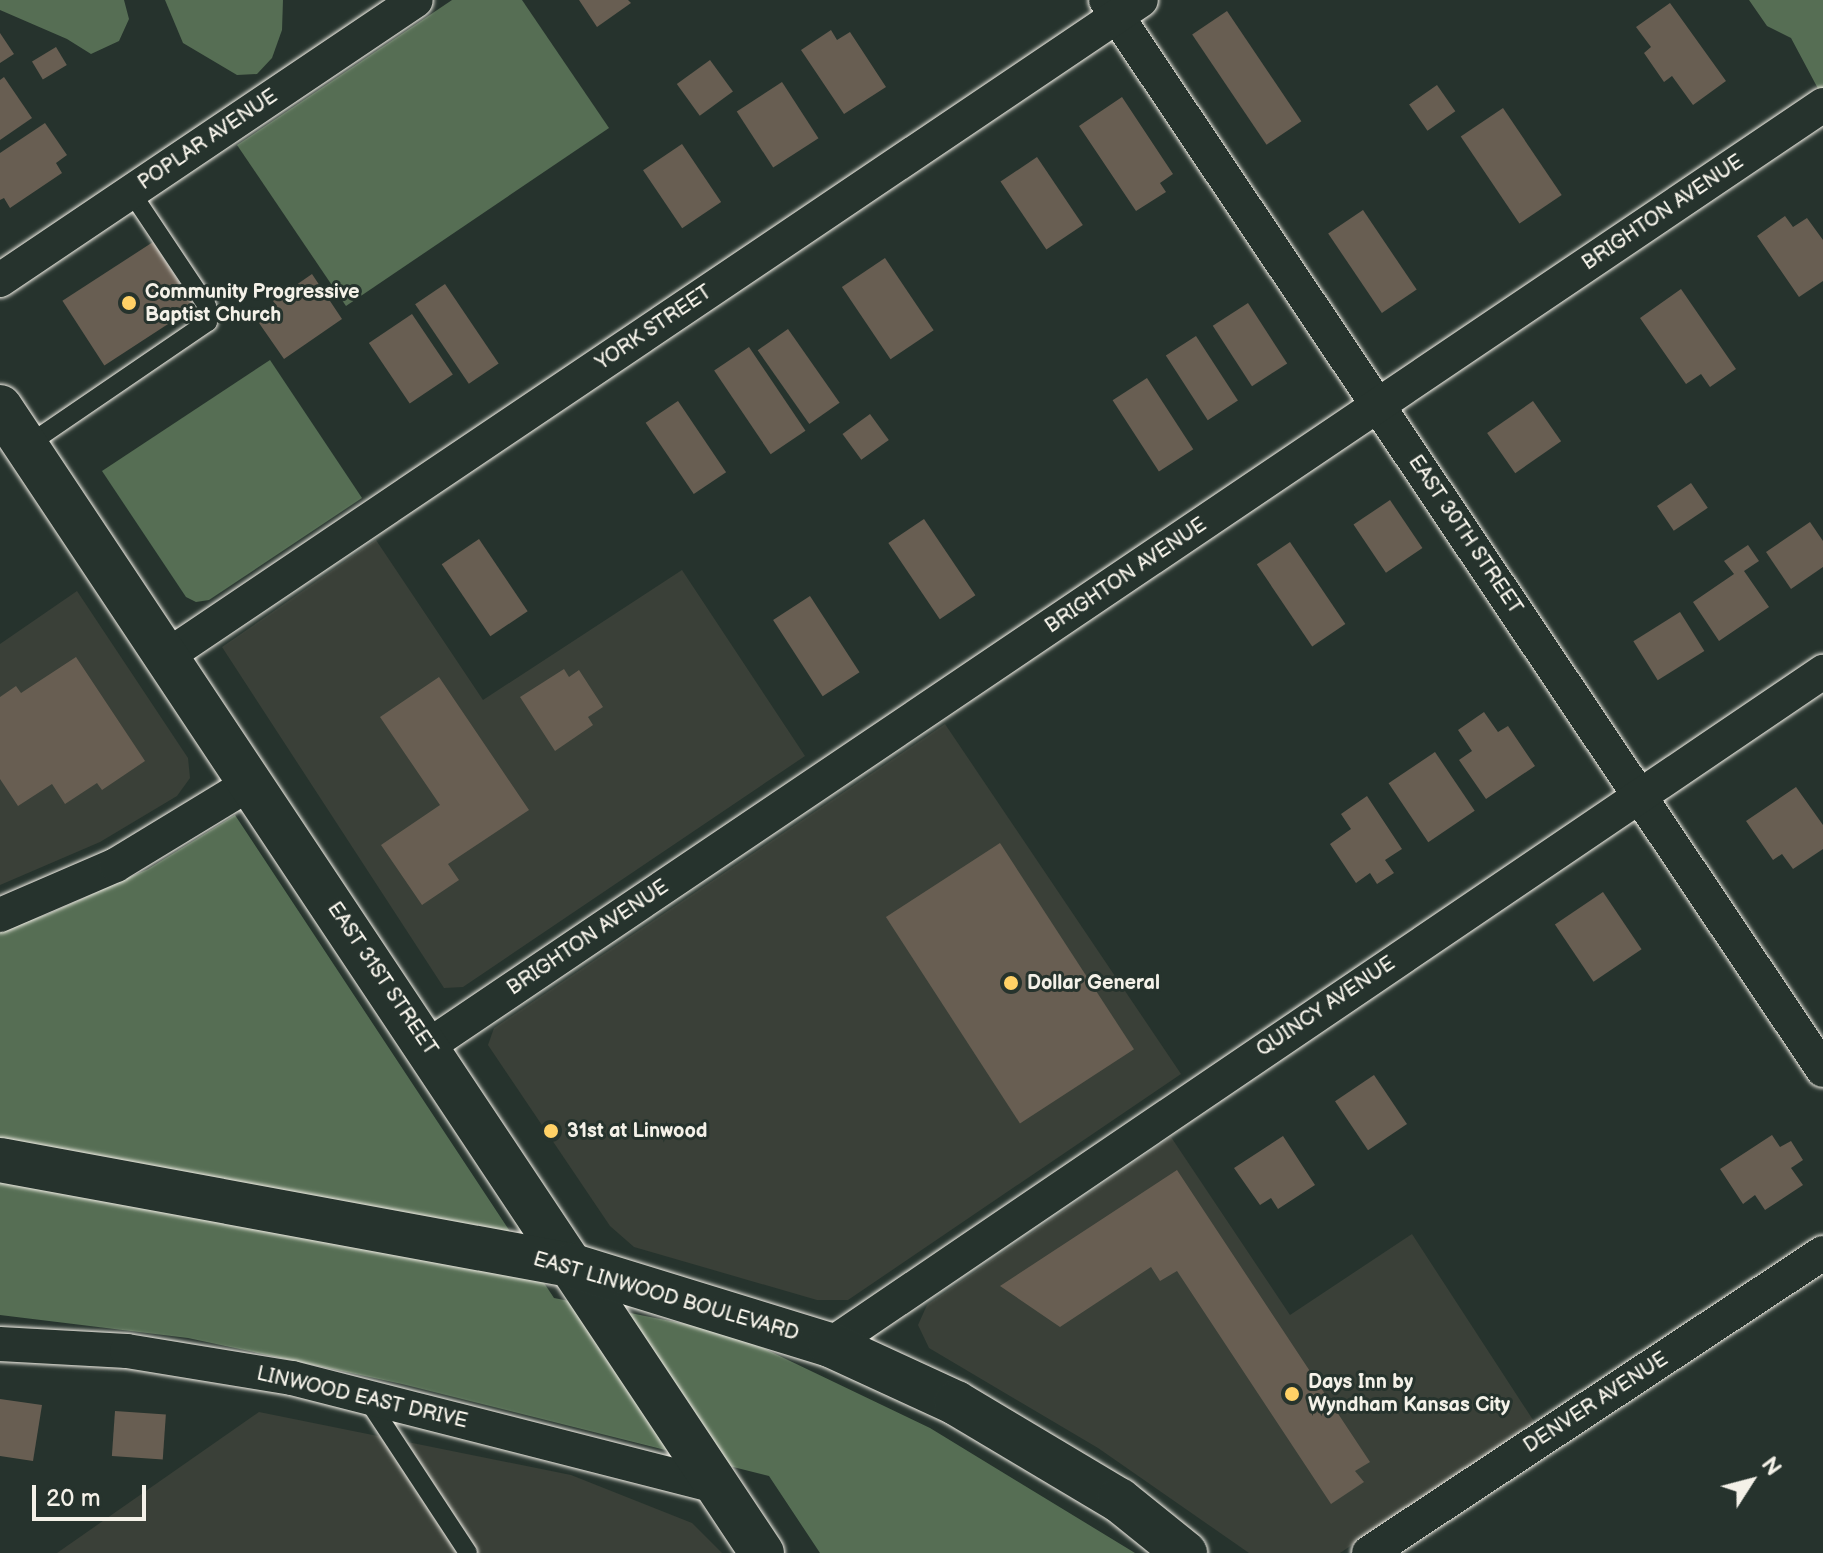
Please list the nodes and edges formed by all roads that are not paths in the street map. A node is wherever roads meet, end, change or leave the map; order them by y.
1 (416, 0) edge
2 (1121, 5) edge
3 (1823, 105) edge
4 (131, 192) junction
5 (0, 280) edge
6 (1378, 406) junction
7 (0, 407) edge
8 (26, 446) junction
9 (167, 656) junction
10 (1823, 672) edge
11 (251, 783) junction
12 (1639, 794) junction
13 (0, 915) edge
14 (428, 1046) junction
15 (1823, 1070) edge
16 (0, 1160) edge
17 (1823, 1253) edge
18 (570, 1265) junction
19 (0, 1344) edge
20 (830, 1345) junction
21 (365, 1397) junction
22 (719, 1487) junction
23 (468, 1553) edge
24 (762, 1553) edge
25 (1185, 1553) edge
26 (1369, 1553) edge

1 - 4 street, POPLAR AVENUE
2 - 6 street, EAST 30TH STREET
2 - 9 street, YORK STREET
3 - 6 street, BRIGHTON AVENUE
4 - 5 street, POPLAR AVENUE
4 - 8 lane
6 - 12 street, EAST 30TH STREET
6 - 14 street, BRIGHTON AVENUE
7 - 8 main road, EAST 31ST STREET
8 - 9 main road, EAST 31ST STREET
9 - 11 main road, EAST 31ST STREET
10 - 12 street, QUINCY AVENUE
11 - 13 street
11 - 14 main road, EAST 31ST STREET
12 - 15 street, EAST 30TH STREET
12 - 20 street, QUINCY AVENUE
14 - 18 main road, EAST 31ST STREET
16 - 18 main road, EAST LINWOOD BOULEVARD
17 - 26 street, DENVER AVENUE
18 - 20 main road, EAST LINWOOD BOULEVARD
18 - 22 main road, EAST 31ST STREET
19 - 21 street, LINWOOD EAST DRIVE
20 - 25 main road, EAST LINWOOD BOULEVARD
21 - 22 street, LINWOOD EAST DRIVE
21 - 23 lane
22 - 24 main road, EAST 31ST STREET

